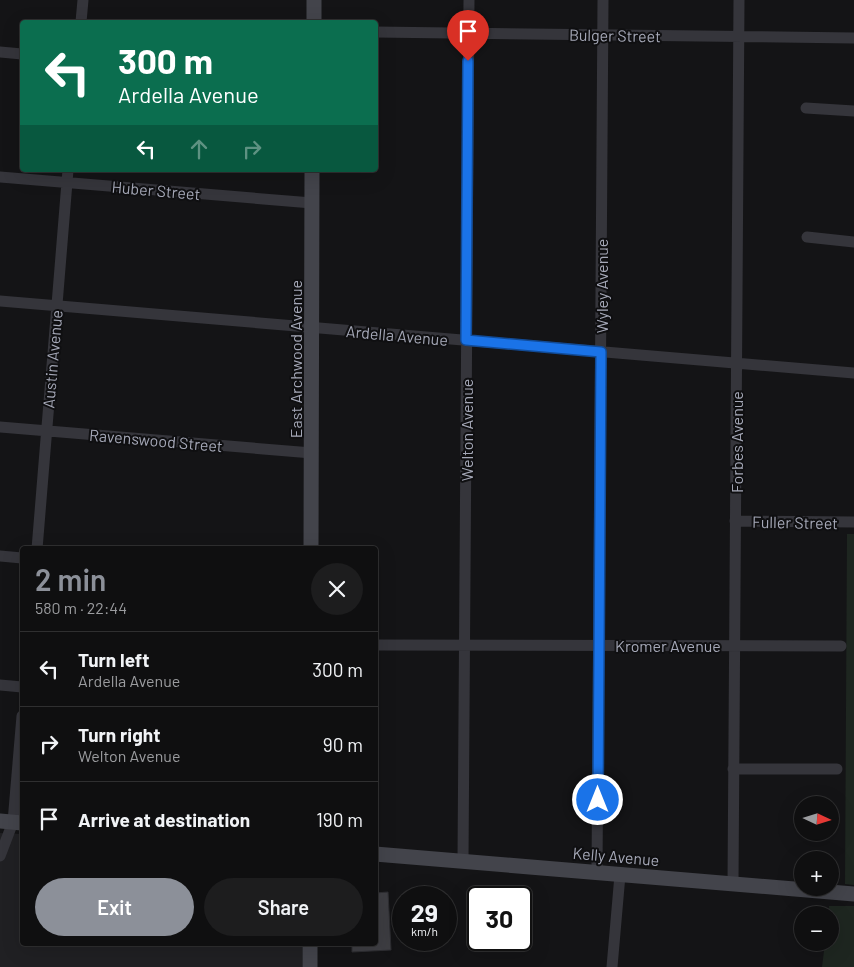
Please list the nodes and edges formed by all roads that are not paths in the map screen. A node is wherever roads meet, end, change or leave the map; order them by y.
1 (82, 0) edge
2 (314, 0) edge
3 (469, 0) edge
4 (603, 0) edge
5 (739, 0) edge
6 (81, 20) edge
7 (314, 20) edge
8 (378, 32) edge
9 (468, 32) junction
10 (603, 34) junction
11 (739, 37) junction
12 (854, 38) edge
13 (0, 52) edge
14 (20, 54) edge
15 (806, 108) dead end
16 (854, 111) edge
17 (68, 172) edge
18 (312, 172) edge
19 (0, 177) edge
20 (67, 182) junction
21 (312, 203) junction
22 (807, 237) dead end
23 (854, 242) edge
24 (0, 301) edge
25 (56, 306) junction
26 (312, 327) junction
27 (466, 340) junction
28 (601, 352) junction
29 (736, 363) junction
30 (854, 373) edge
31 (0, 427) edge
32 (46, 431) junction
33 (312, 453) junction
34 (735, 521) junction
35 (854, 522) edge
36 (37, 546) edge
37 (311, 546) edge
38 (0, 556) edge
39 (20, 558) edge
40 (378, 645) edge
41 (465, 645) junction
42 (599, 645) junction
43 (734, 646) junction
44 (841, 646) dead end
45 (0, 685) edge
46 (20, 687) edge
47 (20, 737) edge
48 (734, 769) junction
49 (837, 769) dead end
50 (12, 822) edge
51 (378, 854) edge
52 (0, 856) edge
53 (463, 860) junction
54 (597, 872) junction
55 (620, 875) junction
56 (733, 884) junction
57 (854, 894) edge
58 (310, 946) edge
59 (310, 967) edge
60 (612, 967) edge

1 - 6 street
2 - 7 main road
3 - 9 street, Welton Avenue
4 - 10 street, Wyley Avenue
5 - 11 street, Forbes Avenue
8 - 9 street, Bulger Street
9 - 10 street, Bulger Street
9 - 27 street, Welton Avenue
10 - 11 street, Bulger Street
10 - 28 street, Wyley Avenue
11 - 12 street, Bulger Street
11 - 29 street, Forbes Avenue
13 - 14 street
15 - 16 street
17 - 20 street, Austin Avenue
18 - 21 main road, East Archwood Avenue
19 - 20 street, Huber Street
20 - 21 street, Huber Street
20 - 25 street, Austin Avenue
21 - 26 main road, East Archwood Avenue
22 - 23 street
24 - 25 street, Ardella Avenue
25 - 26 street, Ardella Avenue
25 - 32 street, Austin Avenue
26 - 27 street, Ardella Avenue
26 - 33 main road, East Archwood Avenue
27 - 28 street, Ardella Avenue
27 - 41 street, Welton Avenue
28 - 29 street, Ardella Avenue
28 - 42 street, Wyley Avenue
29 - 30 street, Ardella Avenue
29 - 34 street, Forbes Avenue
31 - 32 street, Ravenswood Street
32 - 33 street, Ravenswood Street
32 - 36 street, Austin Avenue
33 - 37 main road, East Archwood Avenue
34 - 35 street, Fuller Street
34 - 43 street, Forbes Avenue
38 - 39 street
40 - 41 street, Kromer Avenue
41 - 42 street, Kromer Avenue
41 - 53 street, Welton Avenue
42 - 43 street, Kromer Avenue
42 - 54 street, Wyley Avenue
43 - 44 street, Kromer Avenue
43 - 48 street, Forbes Avenue
45 - 46 street
47 - 50 street
48 - 49 street
48 - 56 street, Forbes Avenue
50 - 52 street
51 - 53 main road, Kelly Avenue
53 - 54 main road, Kelly Avenue
54 - 55 main road, Kelly Avenue
55 - 56 main road, Kelly Avenue
55 - 60 street
56 - 57 main road, Kelly Avenue
58 - 59 main road

